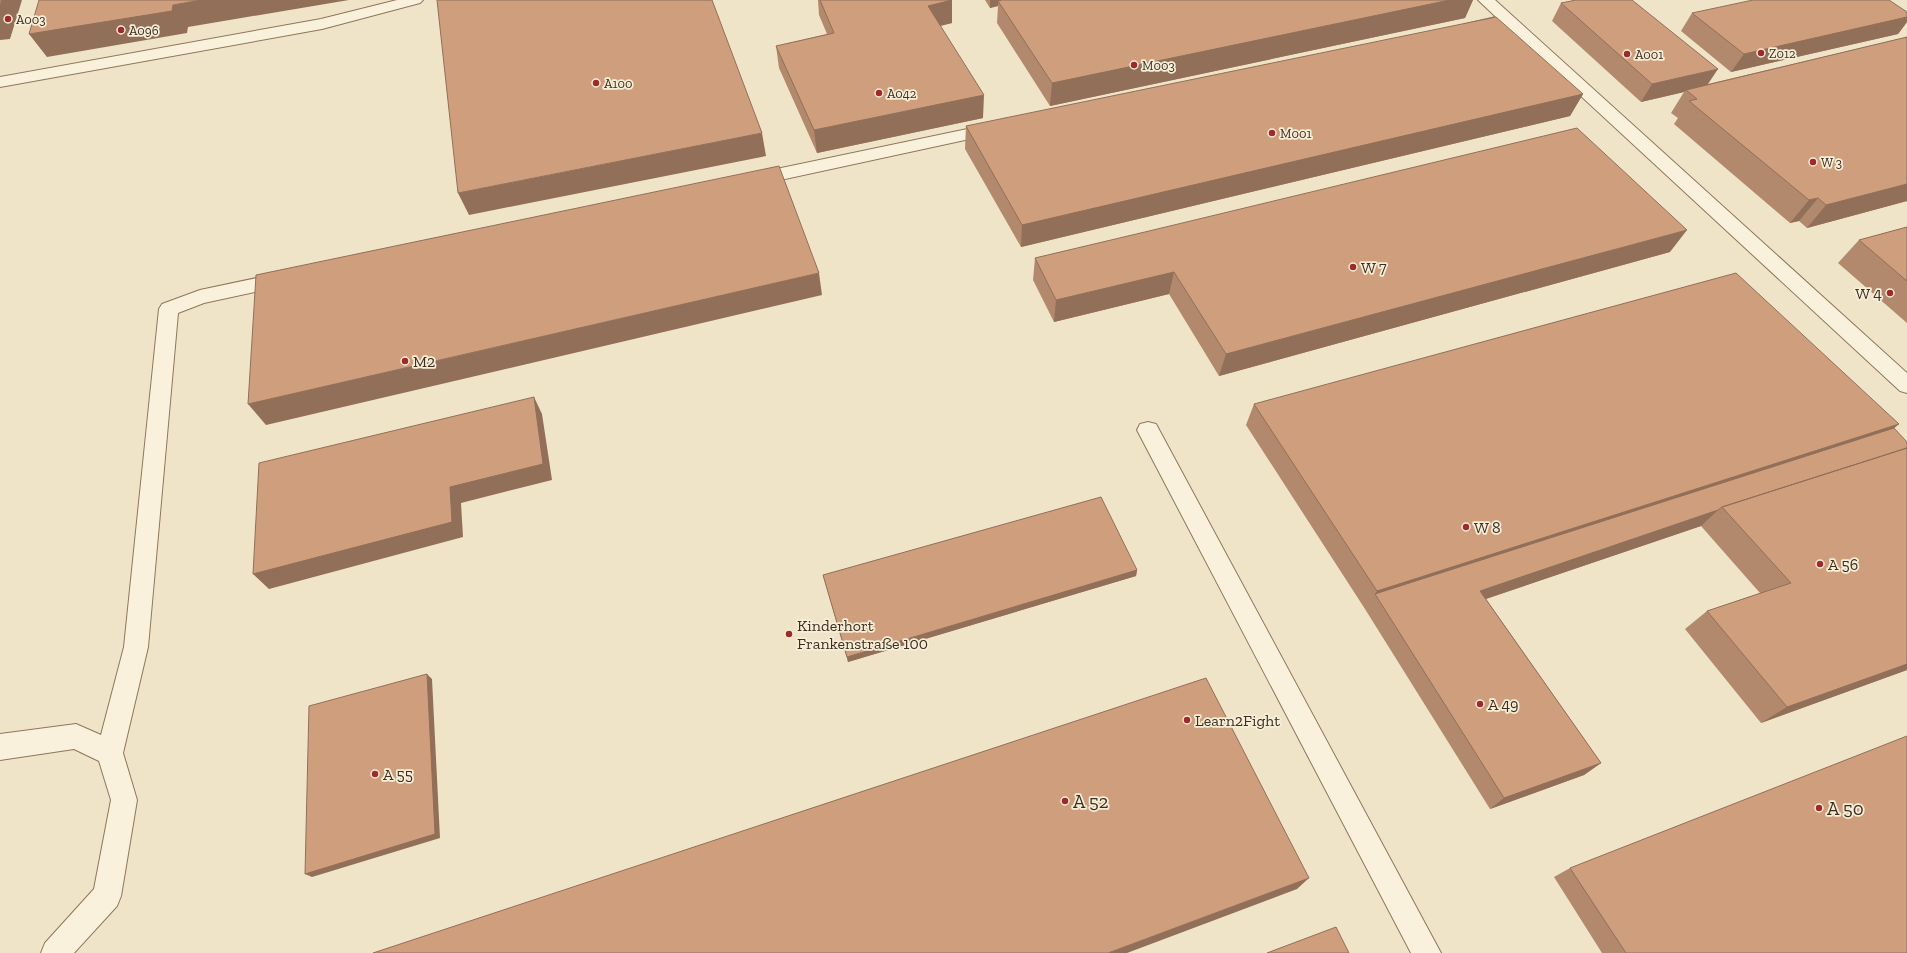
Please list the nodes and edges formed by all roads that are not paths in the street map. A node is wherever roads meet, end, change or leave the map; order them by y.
1 (415, 0) edge
2 (1486, 0) edge
3 (1507, 20) junction
4 (1453, 31) edge
5 (0, 82) edge
6 (1009, 125) edge
7 (737, 183) edge
8 (301, 276) edge
9 (1907, 385) edge
10 (1148, 430) dead end
11 (0, 747) edge
12 (110, 753) junction
13 (55, 953) edge
14 (1427, 953) edge

1 - 5 lane
2 - 3 lane
3 - 4 lane
3 - 9 lane
6 - 7 lane
8 - 12 lane
10 - 14 lane
11 - 12 lane
12 - 13 lane

